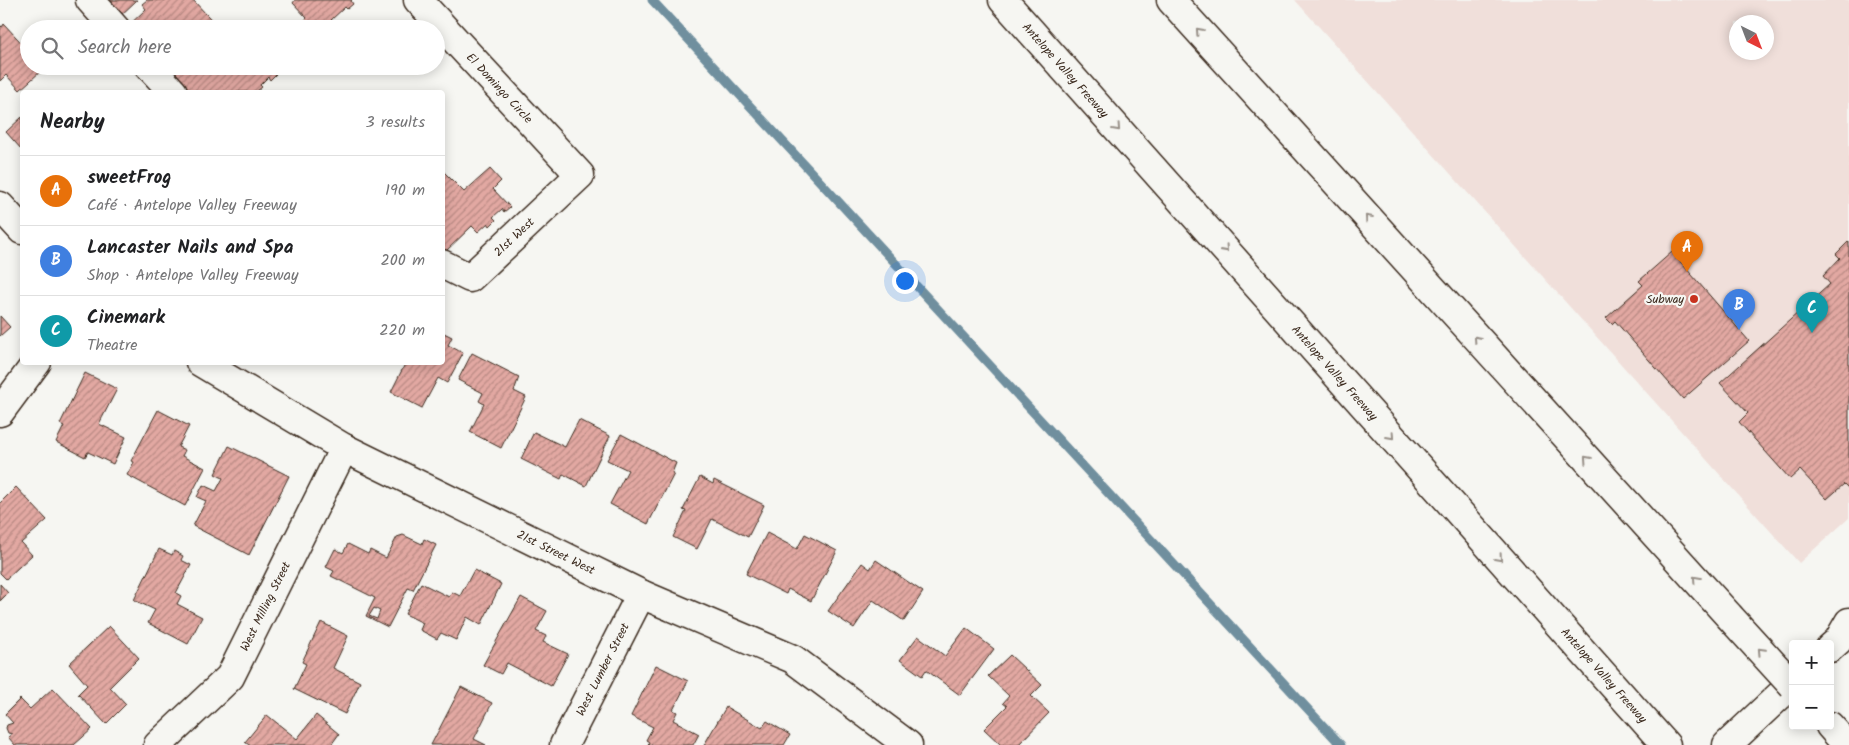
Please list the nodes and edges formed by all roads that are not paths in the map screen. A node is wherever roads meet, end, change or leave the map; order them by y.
1 (90, 0) edge
2 (418, 0) edge
3 (1003, 0) edge
4 (1171, 0) edge
5 (108, 20) edge
6 (437, 20) edge
7 (445, 29) edge
8 (157, 75) edge
9 (171, 90) edge
10 (580, 175) joint
11 (0, 206) edge
12 (20, 228) edge
13 (445, 266) edge
14 (35, 365) edge
15 (205, 365) edge
16 (0, 412) edge
17 (344, 448) junction
18 (641, 594) junction
19 (1789, 681) edge
20 (1789, 689) edge
21 (1834, 730) edge
22 (158, 745) edge
23 (564, 745) edge
24 (908, 745) edge
25 (1666, 745) edge
26 (1727, 745) edge
27 (1847, 745) edge

1 - 5 main road
2 - 6 main road, El Domingo Circle
3 -> 25 main road, Antelope Valley Freeway
19 -> 4 main road, bridge
7 - 10 main road, El Domingo Circle
8 - 9 main road
10 - 13 main road, 21st West
11 - 12 main road
14 - 16 main road
15 - 17 main road, 21st Street West
17 - 18 main road, 21st Street West
17 - 22 main road, West Milling Street
18 - 23 main road, West Lumber Street
18 - 24 main road, 21st Street West
20 - 26 main road
21 - 27 main road

